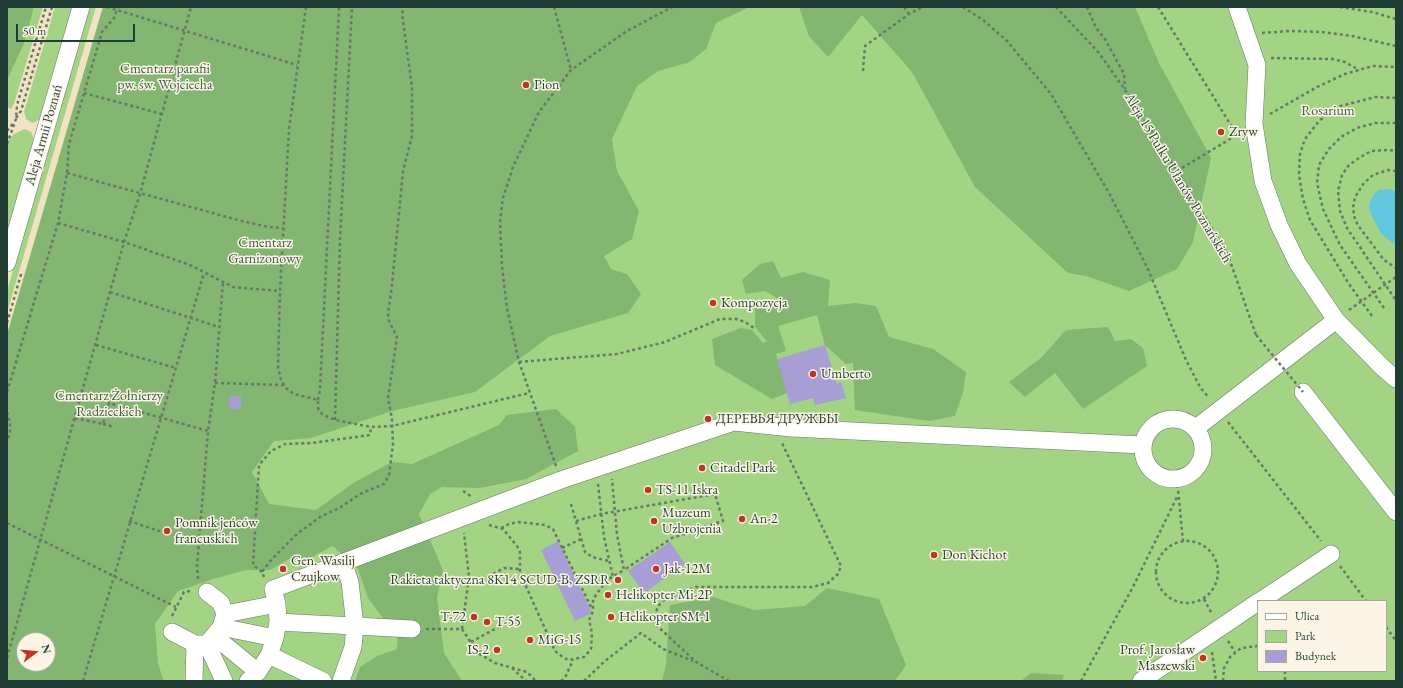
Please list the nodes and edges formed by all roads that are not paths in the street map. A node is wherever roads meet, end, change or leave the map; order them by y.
1 (81, 7) edge
2 (1237, 7) edge
3 (7, 263) edge
4 (1336, 320) junction
5 (1396, 379) edge
6 (1303, 392) road end
7 (1196, 428) junction
8 (1142, 445) junction
9 (1396, 512) edge
10 (1331, 554) road end
11 (343, 562) junction
12 (200, 588) road end
13 (275, 596) junction
14 (1262, 600) edge
15 (1257, 603) edge
16 (172, 625) road end
17 (355, 626) junction
18 (412, 629) dead end
19 (277, 630) junction
20 (212, 633) junction
21 (269, 655) junction
22 (253, 676) edge
23 (194, 681) edge
24 (224, 681) edge
25 (322, 681) edge
26 (341, 681) edge
27 (1140, 681) edge

1 - 3 street, Aleja Armii Poznań
2 - 4 street
4 - 5 street
4 - 7 street
6 - 9 street
7 - 8 street
7 - 8 street
8 - 11 street
10 - 14 street
11 - 13 street
11 - 17 street
12 - 20 street
13 - 19 street
13 - 20 street
15 - 27 street
16 - 20 street
17 - 18 street
17 - 19 street
17 - 26 street
19 - 20 street
19 - 21 street
20 - 22 street
20 - 23 street
20 - 24 street
21 - 22 street
21 - 25 street

